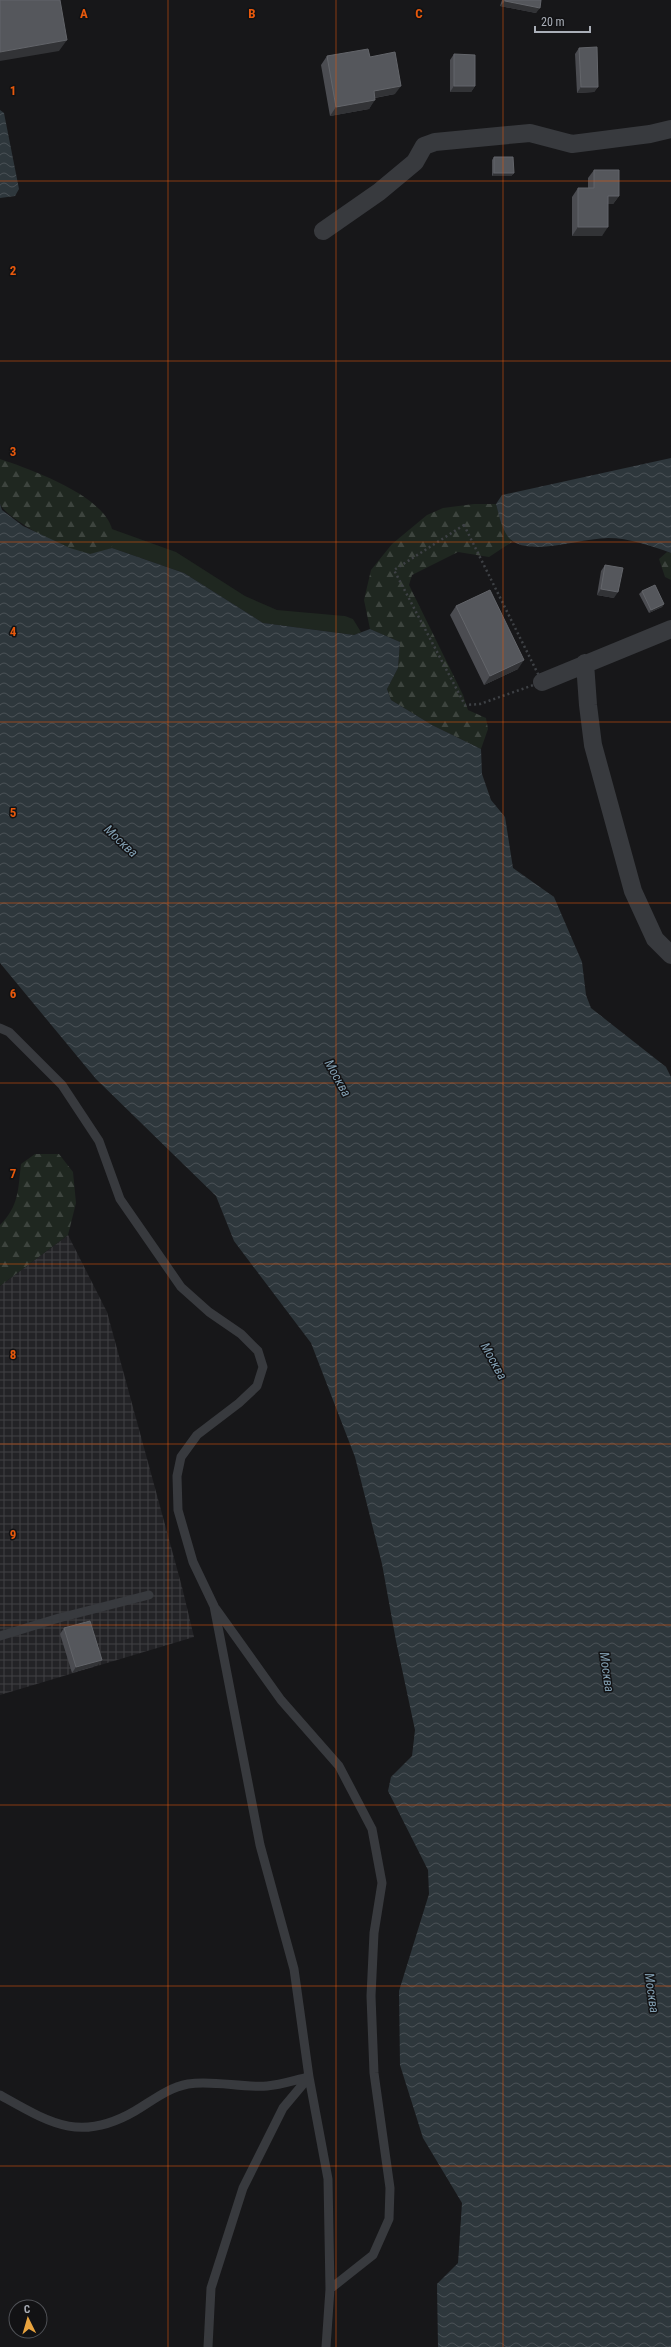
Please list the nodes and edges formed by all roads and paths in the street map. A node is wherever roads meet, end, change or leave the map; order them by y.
1 (671, 129) edge
2 (323, 231) dead end
3 (671, 629) edge
4 (585, 663) junction
5 (542, 682) junction
6 (671, 955) edge
7 (0, 1028) edge
8 (149, 1595) dead end
9 (214, 1606) junction
10 (0, 1636) edge
11 (309, 2077) junction
12 (0, 2095) edge
13 (330, 2289) junction
14 (208, 2347) edge
15 (326, 2347) edge

1 - 2 street
3 - 4 street
4 - 5 street
4 - 6 street
5 - 5 path
7 - 9 lane
8 - 10 lane
9 - 11 lane
9 - 13 lane
11 - 12 lane
11 - 13 lane
11 - 14 lane
13 - 15 lane

